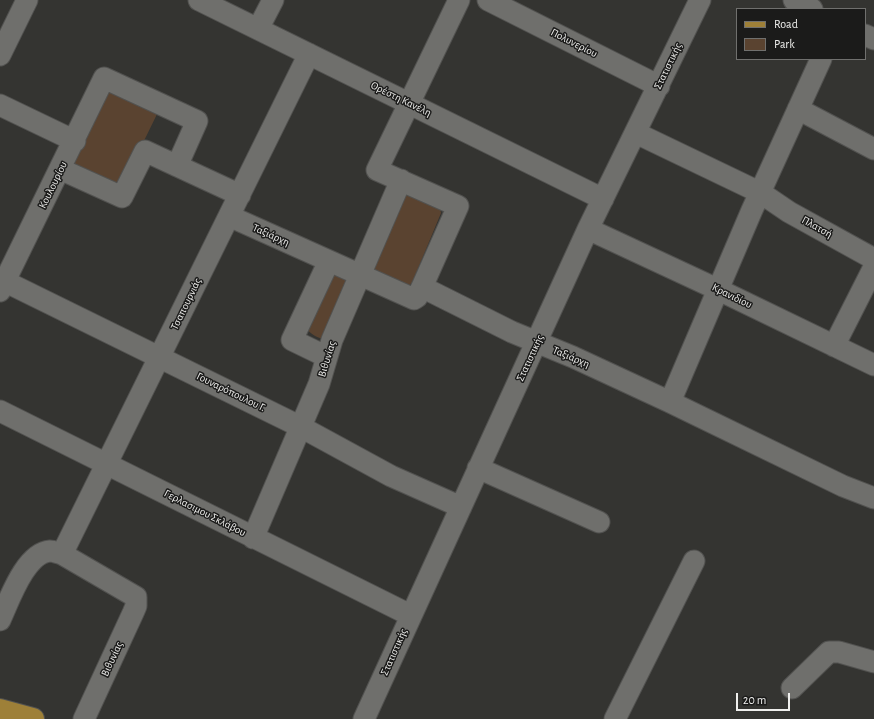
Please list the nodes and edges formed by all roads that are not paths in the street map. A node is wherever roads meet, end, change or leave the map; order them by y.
1 (27, 0) edge
2 (199, 0) edge
3 (273, 0) edge
4 (459, 0) edge
5 (488, 0) edge
6 (700, 0) edge
7 (794, 0) edge
8 (810, 8) edge
9 (258, 29) junction
10 (309, 54) junction
11 (0, 55) edge
12 (821, 60) edge
13 (659, 86) junction
14 (409, 102) junction
15 (0, 105) edge
16 (798, 108) junction
17 (636, 134) junction
18 (75, 141) junction
19 (874, 149) edge
20 (177, 166) junction
21 (60, 169) junction
22 (401, 180) junction
23 (761, 193) junction
24 (240, 195) junction
25 (603, 199) junction
26 (229, 216) junction
27 (588, 229) junction
28 (874, 258) edge
29 (329, 261) junction
30 (874, 267) edge
31 (361, 275) junction
32 (2, 284) edge
33 (422, 287) junction
34 (719, 290) junction
35 (537, 343) junction
36 (834, 346) junction
37 (160, 357) junction
38 (326, 357) junction
39 (874, 365) edge
40 (670, 402) junction
41 (0, 411) edge
42 (301, 427) junction
43 (108, 464) junction
44 (478, 468) junction
45 (874, 498) edge
46 (461, 507) junction
47 (599, 522) dead end
48 (253, 538) junction
49 (62, 554) junction
50 (694, 560) dead end
51 (410, 615) junction
52 (0, 620) edge
53 (874, 662) edge
54 (792, 688) dead end
55 (0, 710) edge
56 (33, 719) edge
57 (84, 719) edge
58 (364, 719) edge
59 (615, 719) edge

1 - 11 street
2 - 9 street, Ορέστη Κανέλη
3 - 9 street
4 - 14 street
5 - 13 street, Πολυνερίου
6 - 13 street, Στατιστικής
7 - 8 street
9 - 10 street, Ορέστη Κανέλη
10 - 14 street, Ορέστη Κανέλη
10 - 24 street, Τσαπουρνιάς
12 - 16 street
13 - 17 street, Στατιστικής
14 - 22 street
14 - 25 street, Ορέστη Κανέλη
15 - 18 street
16 - 19 street
16 - 23 street
17 - 23 street, Πλατσή
17 - 25 street, Στατιστικής
18 - 20 street, Κουλουρίου
18 - 21 street, Κουλουρίου
20 - 21 street
20 - 24 street
21 - 32 street, Κουλουρίου
22 - 31 street, Βιθυνίας
22 - 33 street
23 - 28 street, Πλατσή
23 - 34 street
24 - 26 street, Τσαπουρνιάς
25 - 27 street, Στατιστικής
26 - 29 street, Ταξιάρχη
26 - 37 street, Τσαπουρνιάς
27 - 34 street, Κρανιδίου
27 - 35 street, Στατιστικής
29 - 31 street, Ταξιάρχη
29 - 38 street
30 - 36 street
31 - 33 street, Ταξιάρχη
31 - 38 street, Βιθυνίας
32 - 37 street, Γουναρόπουλου Γ.
33 - 35 street, Ταξιάρχη
34 - 36 street, Κρανιδίου
34 - 40 street
35 - 40 street, Ταξιάρχη
35 - 44 street, Στατιστικής
36 - 39 street, Κρανιδίου
37 - 42 street, Γουναρόπουλου Γ.
37 - 43 street, Τσαπουρνιάς
38 - 42 street, Βιθυνίας
40 - 45 street, Ταξιάρχη
41 - 43 street, Γερλασιμου Σκλάβου
42 - 46 street, Γουναρόπουλου Γ.
42 - 48 street, Βιθυνίας
43 - 48 street, Γερλασιμου Σκλάβου
43 - 49 street, Τσαπουρνιάς
44 - 46 street, Στατιστικής
44 - 47 street
46 - 51 street, Στατιστικής
48 - 51 street, Γερλασιμου Σκλάβου
49 - 52 street
49 - 57 street, Βιθυνίας
50 - 59 street
51 - 58 street, Στατιστικής
53 - 54 street
55 - 56 main road

